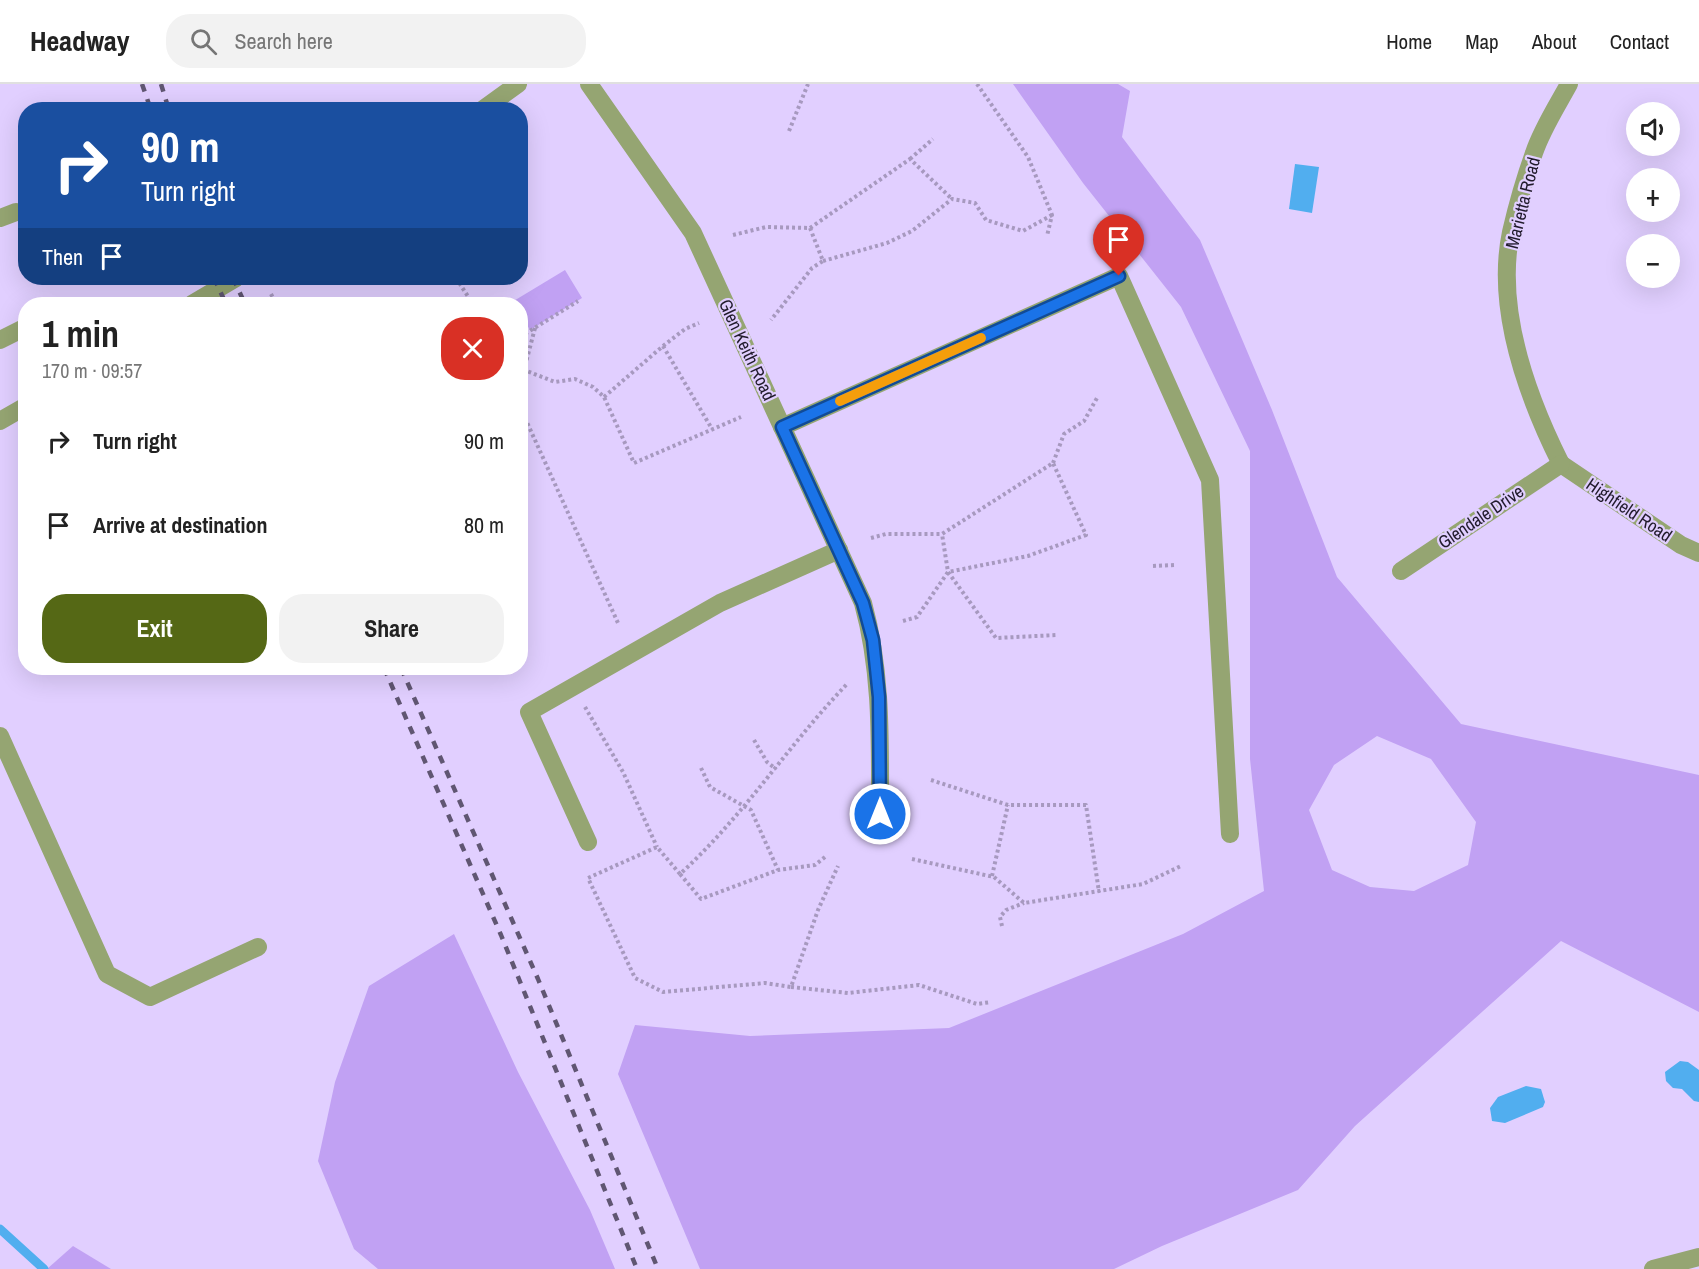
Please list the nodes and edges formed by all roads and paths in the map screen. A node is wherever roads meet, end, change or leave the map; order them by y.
1 (518, 84) edge
2 (589, 84) edge
3 (808, 84) edge
4 (977, 84) edge
5 (1569, 84) edge
6 (493, 102) edge
7 (789, 131) dead end
8 (933, 139) dead end
9 (910, 159) junction
10 (952, 199) junction
11 (1052, 215) junction
12 (810, 228) junction
13 (733, 235) dead end
14 (1047, 236) dead end
15 (823, 261) junction
16 (224, 285) edge
17 (271, 294) dead end
18 (204, 297) edge
19 (272, 297) edge
20 (578, 301) dead end
21 (771, 320) dead end
22 (699, 323) dead end
23 (535, 328) junction
24 (18, 331) edge
25 (528, 332) edge
26 (0, 340) edge
27 (663, 346) junction
28 (528, 350) edge
29 (528, 371) edge
30 (604, 397) junction
31 (1097, 398) dead end
32 (18, 411) edge
33 (741, 417) dead end
34 (0, 422) edge
35 (528, 425) edge
36 (782, 427) junction
37 (712, 429) junction
38 (1053, 463) junction
39 (1561, 464) junction
40 (942, 534) junction
41 (871, 538) dead end
42 (838, 550) junction
43 (1699, 553) edge
44 (1176, 565) dead end
45 (1153, 566) dead end
46 (1401, 571) dead end
47 (948, 572) junction
48 (903, 621) dead end
49 (618, 623) dead end
50 (1057, 635) dead end
51 (848, 683) dead end
52 (584, 706) dead end
53 (0, 736) edge
54 (754, 740) dead end
55 (701, 768) dead end
56 (776, 769) junction
57 (931, 780) dead end
58 (745, 805) junction
59 (1008, 805) junction
60 (880, 814) dead end
61 (1230, 834) dead end
62 (588, 842) dead end
63 (657, 847) junction
64 (825, 857) dead end
65 (912, 859) dead end
66 (838, 866) dead end
67 (1181, 866) dead end
68 (778, 870) junction
69 (680, 874) junction
70 (993, 876) junction
71 (1099, 892) junction
72 (1024, 903) junction
73 (1002, 926) dead end
74 (258, 947) dead end
75 (791, 987) junction
76 (991, 1002) dead end
77 (1699, 1257) edge
78 (1653, 1269) edge

1 - 6 street
2 - 36 street, Glen Keith Road
3 - 7 path
4 - 11 path
5 - 39 street, Marietta Road
8 - 9 path
9 - 10 path
9 - 12 path
10 - 11 path
10 - 15 path
11 - 14 path
12 - 13 path
12 - 15 path
15 - 21 path
16 - 18 street
17 - 19 path
20 - 23 path
22 - 27 path
23 - 25 path
23 - 28 path
24 - 26 street
27 - 30 path
27 - 37 path
29 - 30 path
30 - 37 path
31 - 38 path
32 - 34 street
33 - 37 path
35 - 49 path
36 - 42 street, Glen Keith Road
36 - 61 street
38 - 40 path
38 - 47 path
39 - 43 street, Highfield Road
39 - 46 street, Glendale Drive
40 - 41 path
40 - 47 path
42 - 60 street, Glen Keith Road
42 - 62 street
44 - 45 path
47 - 48 path
47 - 50 path
51 - 56 path
52 - 63 path
53 - 74 street
54 - 56 path
55 - 58 path
56 - 58 path
57 - 59 path
58 - 68 path
58 - 69 path
59 - 70 path
59 - 71 path
63 - 69 path
63 - 75 path
64 - 68 path
65 - 70 path
66 - 75 path
67 - 71 path
68 - 69 path
70 - 72 path
71 - 72 path
72 - 73 path
75 - 76 path
77 - 78 street

